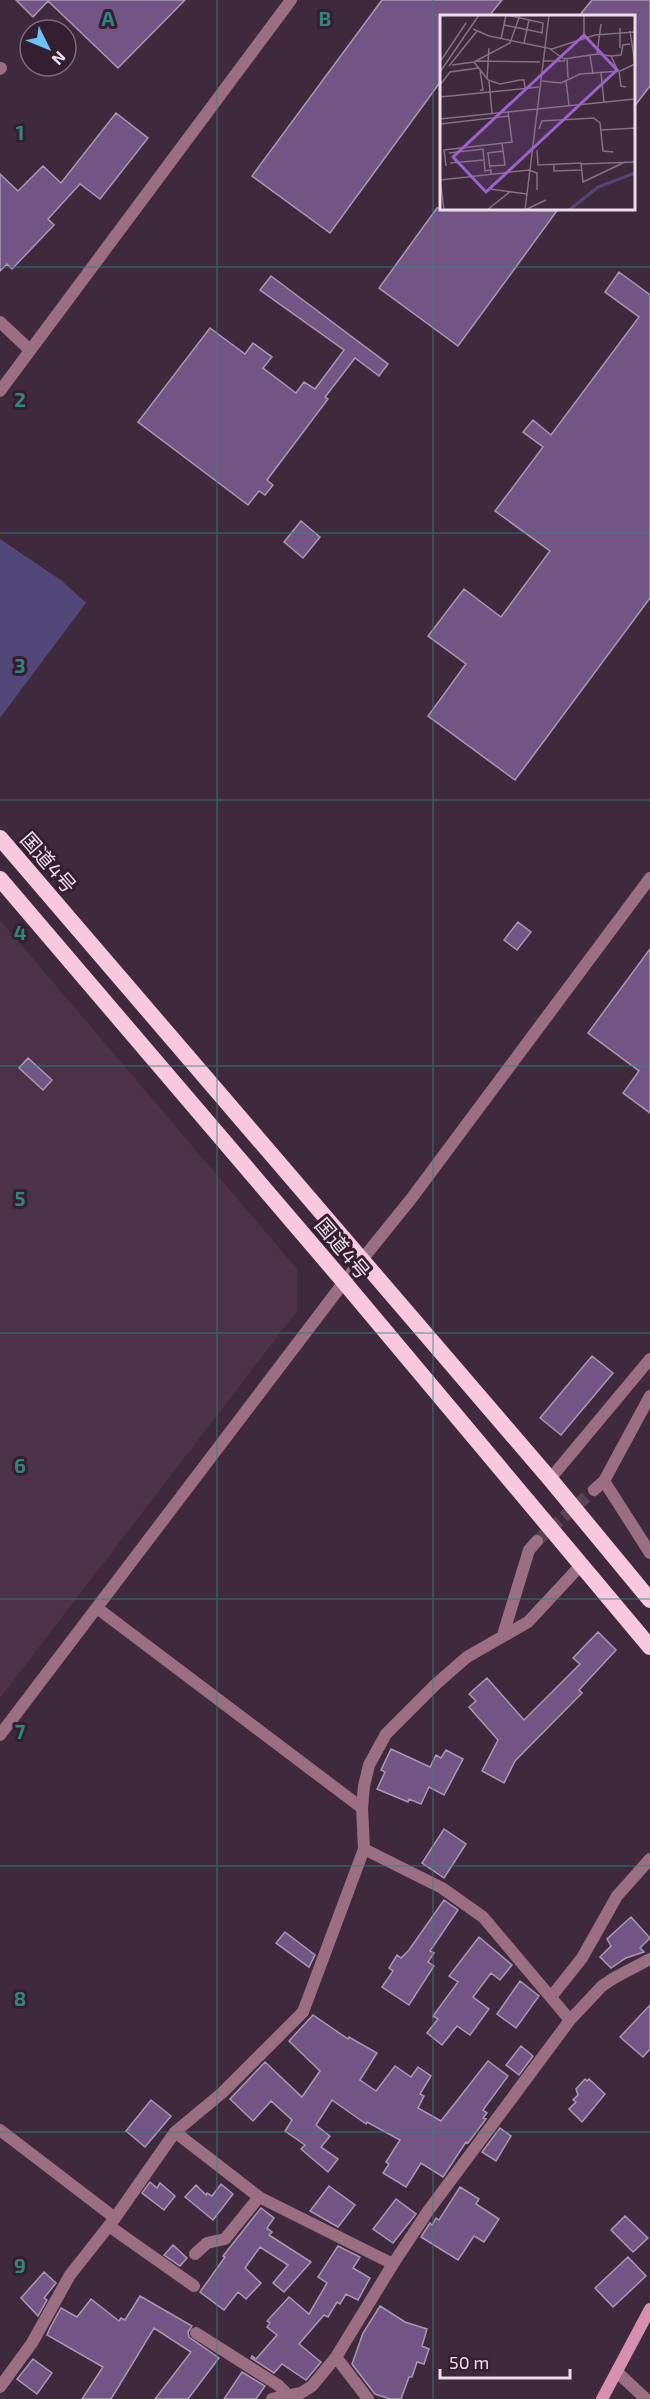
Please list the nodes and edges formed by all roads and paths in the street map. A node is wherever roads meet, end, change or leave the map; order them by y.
1 (291, 0) edge
2 (0, 322) edge
3 (30, 350) junction
4 (0, 391) edge
5 (0, 838) edge
6 (650, 878) edge
7 (0, 879) edge
8 (363, 1260) junction
9 (344, 1281) junction
10 (650, 1359) edge
11 (650, 1396) edge
12 (550, 1479) junction
13 (603, 1481) junction
14 (594, 1490) tunnel mouth
15 (537, 1541) tunnel mouth
16 (650, 1554) edge
17 (582, 1564) junction
18 (650, 1600) edge
19 (97, 1608) junction
20 (503, 1635) junction
21 (650, 1647) edge
22 (0, 1735) edge
23 (362, 1808) junction
24 (364, 1849) junction
25 (650, 1859) edge
26 (650, 1959) edge
27 (551, 1997) junction
28 (570, 2020) junction
29 (0, 2130) edge
30 (176, 2132) junction
31 (259, 2197) junction
32 (112, 2222) junction
33 (195, 2254) dead end
34 (393, 2264) junction
35 (194, 2286) dead end
36 (650, 2309) edge
37 (196, 2333) dead end
38 (336, 2357) junction
39 (617, 2372) junction
40 (0, 2387) edge
41 (288, 2395) junction
42 (272, 2399) edge
43 (368, 2399) edge
44 (603, 2399) edge
45 (646, 2399) edge

1 - 3 street
2 - 3 street
3 - 4 street
5 - 8 highway, 国道4号
6 - 8 street
7 - 9 highway, 国道4号
8 - 9 street
8 - 12 highway, 国道4号
9 - 17 highway, 国道4号
9 - 19 street
10 - 12 street
11 - 13 street
12 - 18 highway, 国道4号
13 - 14 street
13 - 16 street
15 - 20 street
17 - 20 street
17 - 21 highway, 国道4号
19 - 22 street
19 - 23 street
20 - 23 street
23 - 24 street
24 - 27 street
24 - 30 street
25 - 27 street
26 - 28 street
27 - 28 street
28 - 34 street
29 - 32 street
30 - 31 street
30 - 32 street
31 - 33 street
31 - 34 street
32 - 35 street
32 - 40 street
34 - 38 street
36 - 39 main road
37 - 41 street
38 - 41 street
38 - 43 street
39 - 44 main road
39 - 45 street
41 - 42 street

